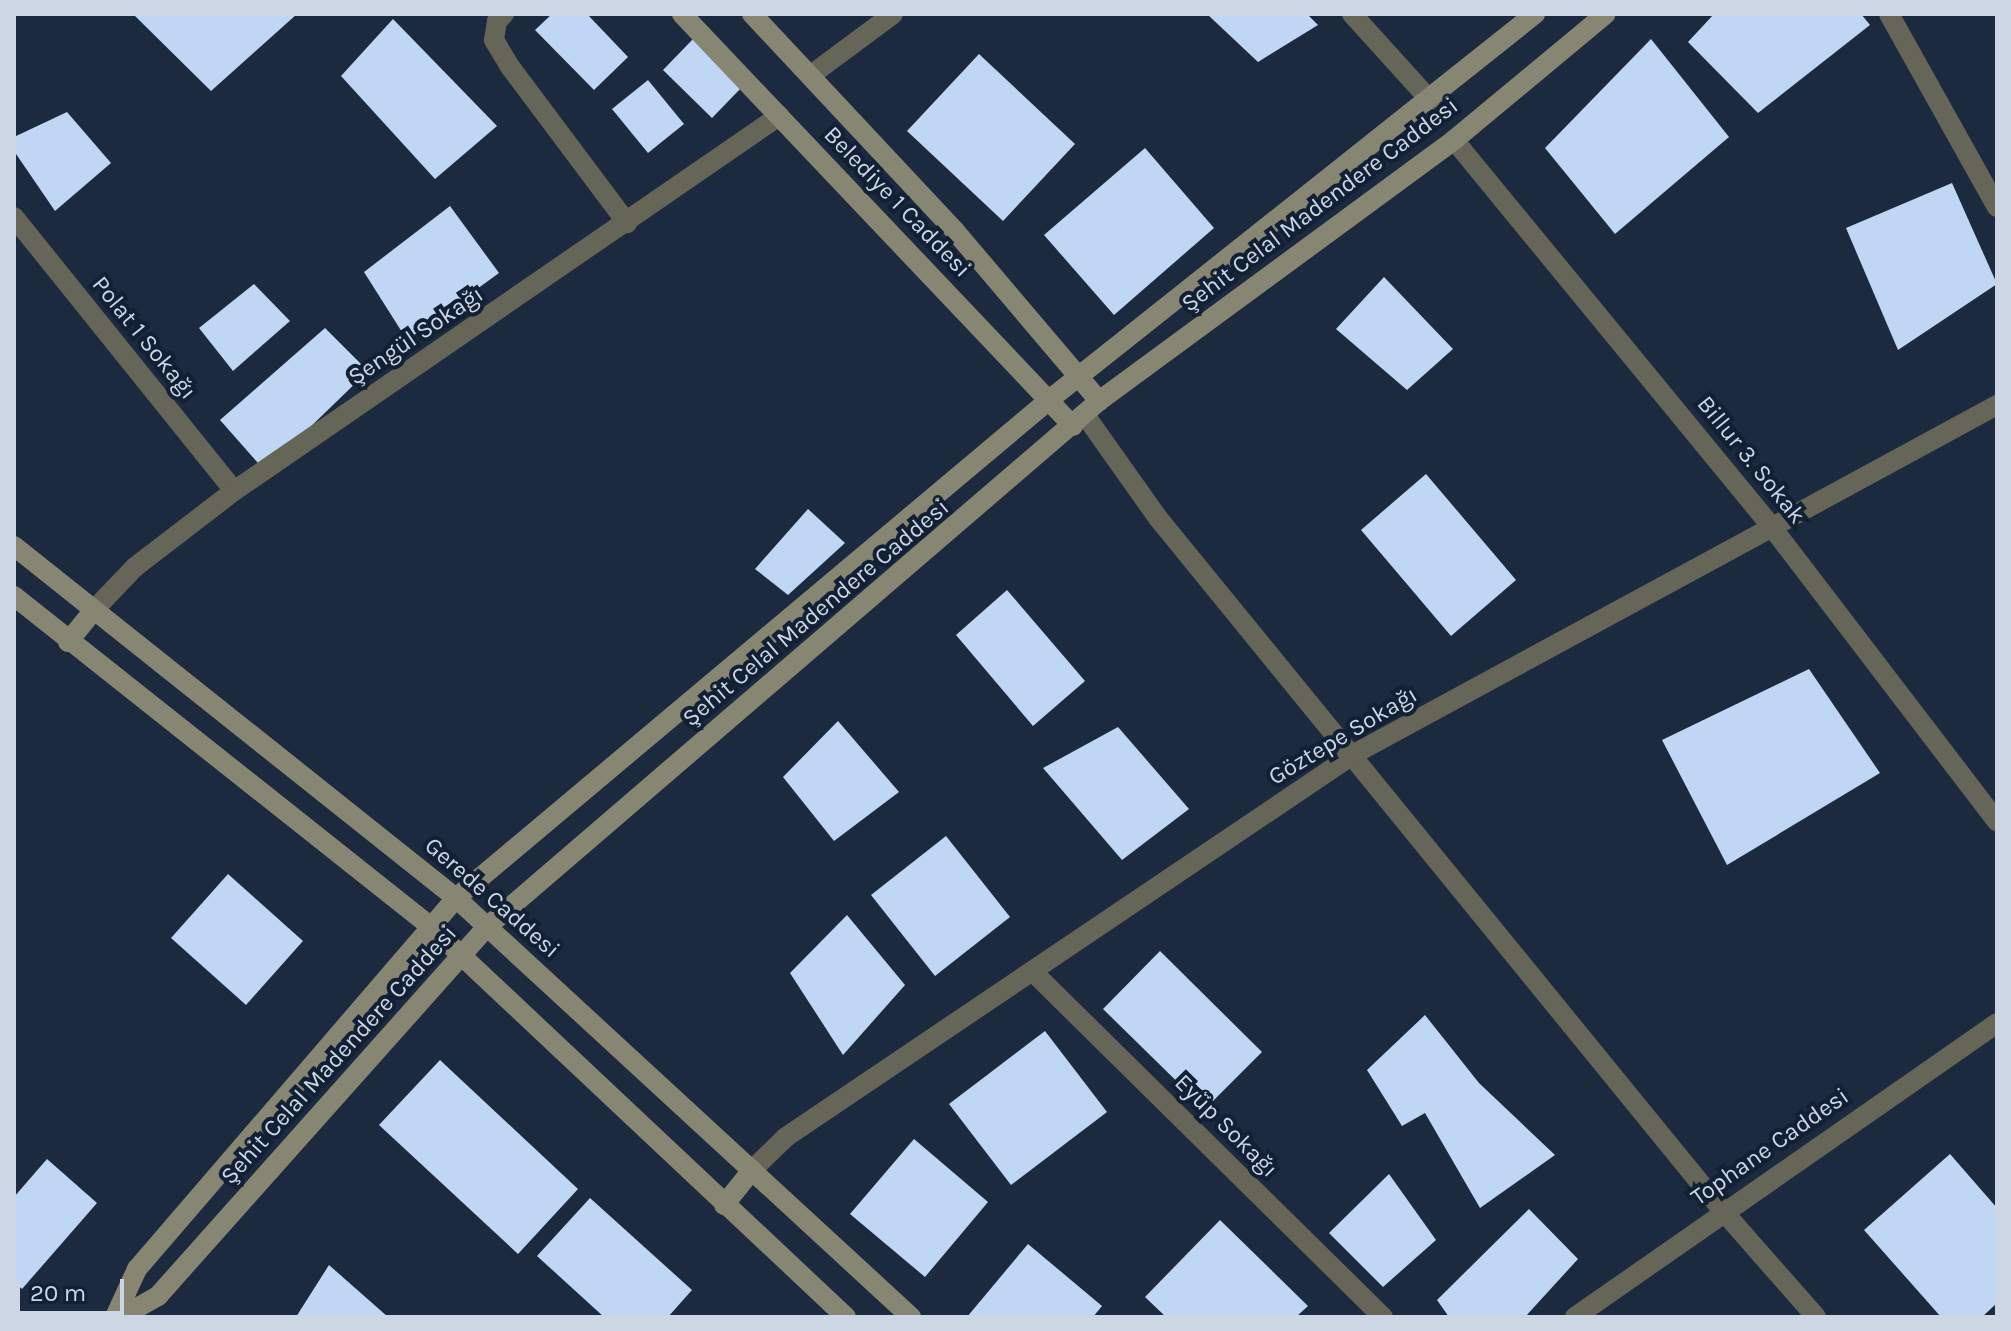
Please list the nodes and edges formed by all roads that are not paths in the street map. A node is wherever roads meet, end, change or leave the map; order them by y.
1 (504, 14) edge
2 (682, 14) edge
3 (752, 14) edge
4 (893, 14) edge
5 (1352, 14) edge
6 (1535, 14) edge
7 (1606, 14) edge
8 (1889, 14) edge
9 (811, 75) junction
10 (1430, 100) junction
11 (779, 116) junction
12 (1454, 140) junction
13 (1997, 207) edge
14 (14, 217) edge
15 (627, 223) junction
16 (1077, 377) junction
17 (1049, 400) junction
18 (1997, 405) edge
19 (1086, 414) junction
20 (234, 491) junction
21 (1771, 526) junction
22 (14, 546) edge
23 (14, 596) edge
24 (93, 611) junction
25 (68, 642) junction
26 (1354, 754) junction
27 (1997, 822) edge
28 (456, 898) junction
29 (430, 926) junction
30 (488, 926) junction
31 (462, 955) junction
32 (1032, 971) junction
33 (1997, 1023) edge
34 (752, 1170) junction
35 (724, 1205) junction
36 (1723, 1211) junction
37 (118, 1317) edge
38 (846, 1317) edge
39 (911, 1317) edge
40 (1383, 1317) edge
41 (1575, 1317) edge
42 (1816, 1317) edge

1 - 15 street
2 - 11 street, Belediye 1 Caddesi
3 - 9 street, Belediye 1 Caddesi
4 - 9 street
5 - 10 street
6 - 10 street, Şehit Celal Madendere Caddesi
7 - 12 street, Şehit Celal Madendere Caddesi
8 - 13 street
9 - 16 street, Belediye 1 Caddesi
10 - 16 street, Şehit Celal Madendere Caddesi
11 - 15 street, Şengül Sokağı
11 - 17 street, Belediye 1 Caddesi
12 - 19 street, Şehit Celal Madendere Caddesi
12 - 21 street, Billur 3. Sokak
14 - 20 street, Polat 1 Sokağı
15 - 20 street, Şengül Sokağı
16 - 17 street, Şehit Celal Madendere Caddesi
16 - 19 street, Belediye 1 Caddesi
17 - 19 street, Belediye 1 Caddesi
17 - 28 street, Şehit Celal Madendere Caddesi
18 - 21 street, Göztepe Sokağı
19 - 26 street
19 - 30 street, Şehit Celal Madendere Caddesi
20 - 24 street, Şengül Sokağı
21 - 26 street, Göztepe Sokağı
21 - 27 street, Billur 3. Sokak
22 - 24 street, Gerede Caddesi
23 - 25 street
24 - 25 street
24 - 28 street, Gerede Caddesi
25 - 29 street
26 - 32 street, Göztepe Sokağı
26 - 36 street
28 - 29 street, Şehit Celal Madendere Caddesi
28 - 30 street, Gerede Caddesi
29 - 31 street
29 - 37 street, Şehit Celal Madendere Caddesi
30 - 31 street, Şehit Celal Madendere Caddesi
30 - 34 street, Gerede Caddesi
31 - 35 street
31 - 37 street, Şehit Celal Madendere Caddesi
32 - 34 street, Göztepe Sokağı
32 - 40 street, Eyüp Sokağı
33 - 36 street, Tophane Caddesi
34 - 35 street
34 - 39 street, Gerede Caddesi
35 - 38 street
36 - 41 street, Tophane Caddesi
36 - 42 street

